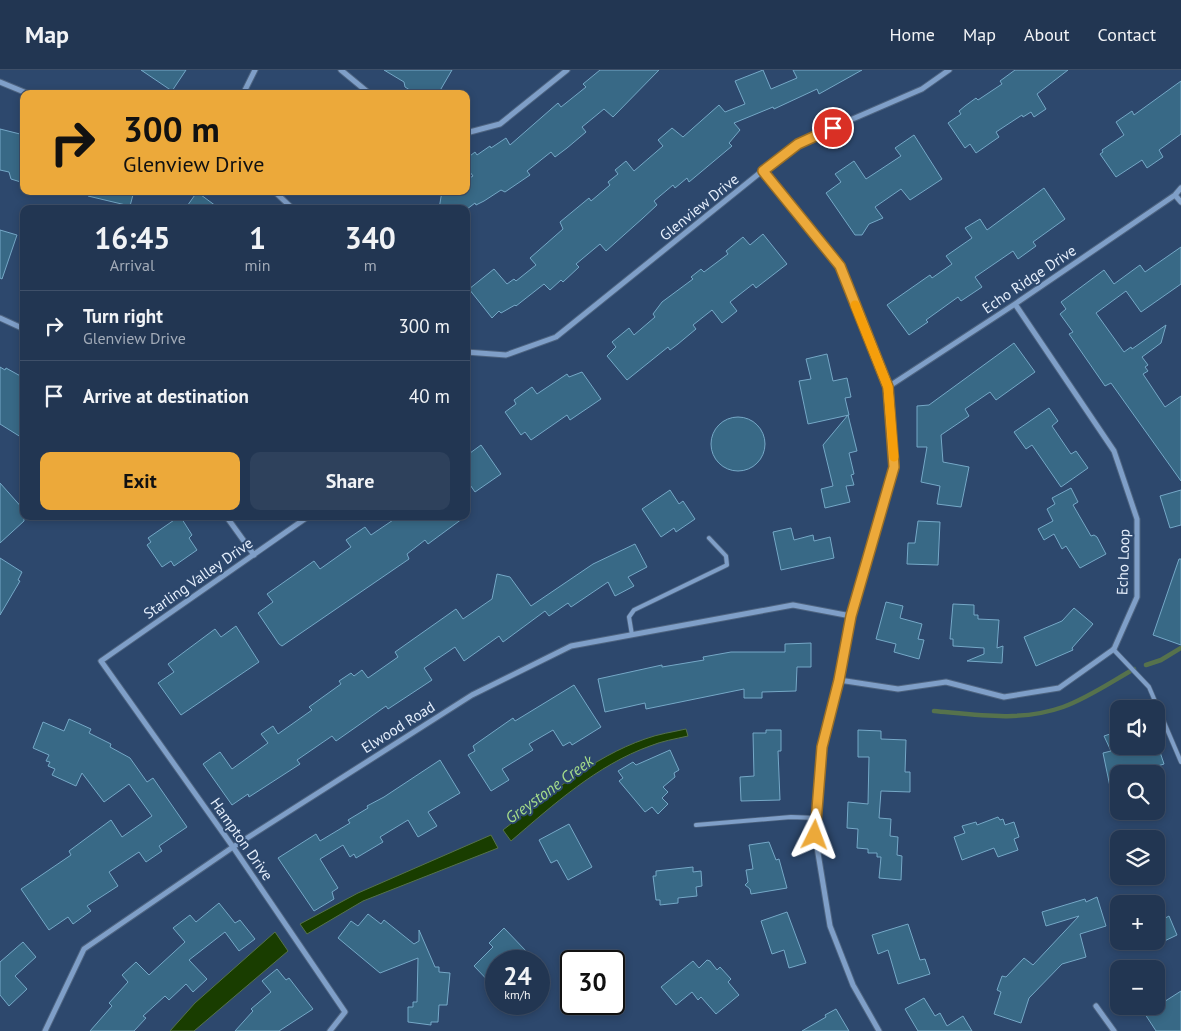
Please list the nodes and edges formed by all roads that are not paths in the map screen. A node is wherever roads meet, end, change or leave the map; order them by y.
1 (255, 70) edge
2 (341, 70) edge
3 (566, 70) edge
4 (949, 70) edge
5 (0, 82) edge
6 (20, 90) edge
7 (245, 90) edge
8 (365, 90) edge
9 (470, 133) edge
10 (763, 171) junction
11 (1181, 188) edge
12 (278, 195) edge
13 (1175, 195) junction
14 (1181, 202) edge
15 (289, 205) edge
16 (1015, 304) junction
17 (0, 318) edge
18 (20, 327) edge
19 (470, 352) edge
20 (888, 387) junction
21 (229, 520) edge
22 (303, 520) edge
23 (709, 538) dead end
24 (254, 554) junction
25 (851, 616) junction
26 (632, 635) junction
27 (1113, 649) junction
28 (101, 661) joint
29 (839, 680) junction
30 (1181, 762) edge
31 (816, 818) junction
32 (696, 825) dead end
33 (233, 847) junction
34 (1096, 1006) dead end
35 (45, 1031) edge
36 (330, 1031) edge
37 (879, 1031) edge
38 (1114, 1031) edge

1 - 7 street
2 - 8 street
3 - 9 street
4 - 10 street, Glenview Drive
5 - 6 street
10 - 19 street, Glenview Drive
10 - 20 street
11 - 13 street, Echo Ridge Drive
12 - 15 street
13 - 14 street
13 - 16 street, Echo Ridge Drive
16 - 20 street, Echo Ridge Drive
16 - 27 street, Echo Loop
17 - 18 street
20 - 25 street
21 - 24 street
22 - 24 street, Starling Valley Drive
23 - 26 lane
24 - 28 street, Starling Valley Drive
25 - 26 street, Elwood Road
25 - 29 street
26 - 33 street, Elwood Road
27 - 29 street, Echo Loop
27 - 30 lane
28 - 33 street, Hampton Drive
29 - 31 street
31 - 32 lane
31 - 37 street
33 - 35 street, Elwood Road
33 - 36 street, Hampton Drive
34 - 38 street

